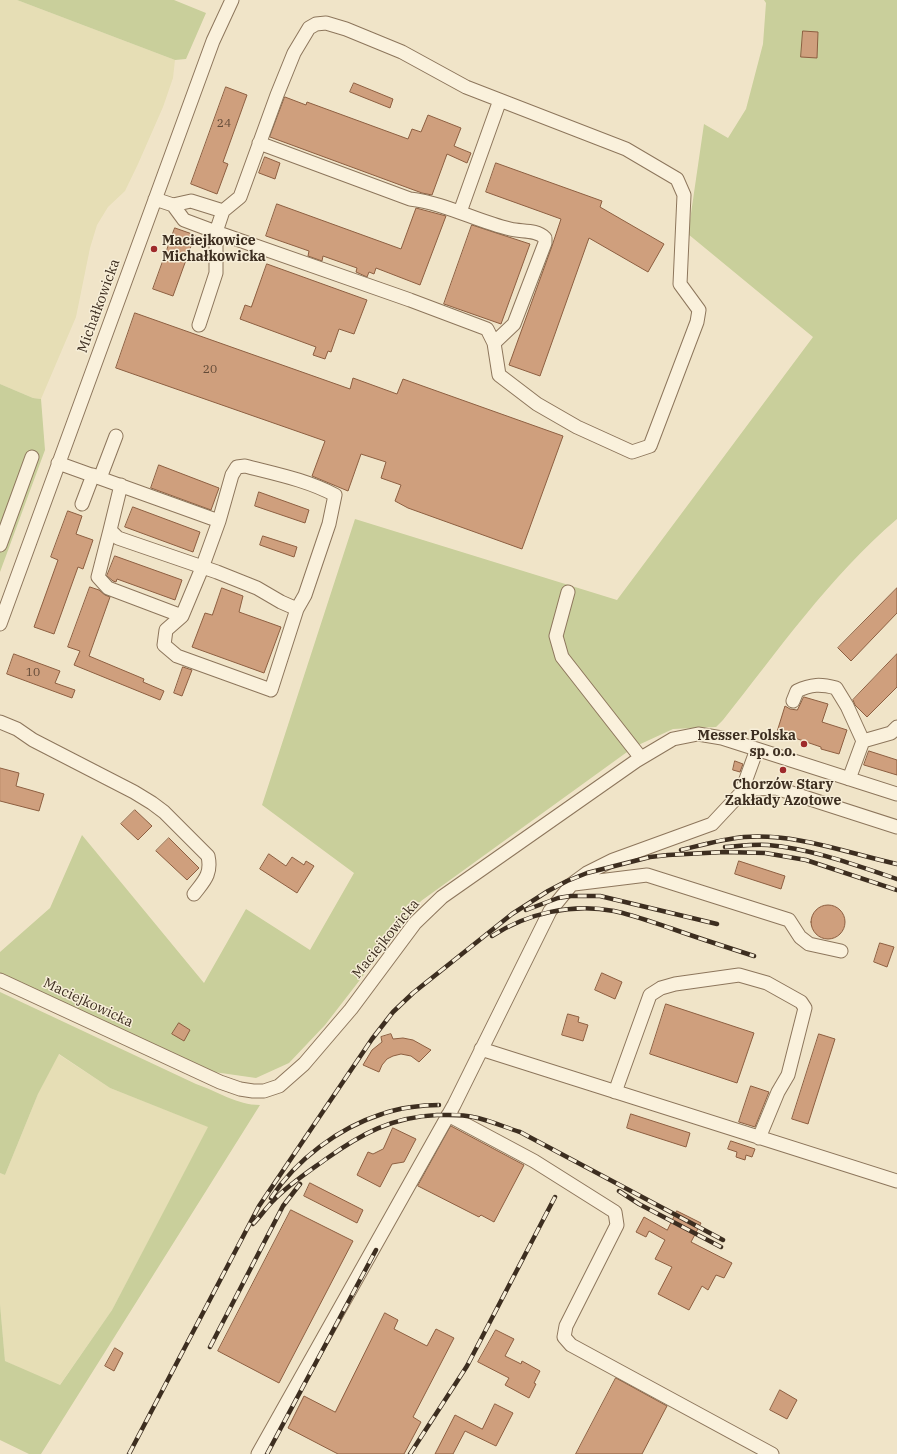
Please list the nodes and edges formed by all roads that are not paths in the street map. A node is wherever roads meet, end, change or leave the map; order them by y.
1 (232, 0) edge
2 (500, 100) junction
3 (259, 143) junction
4 (155, 199) junction
5 (173, 205) junction
6 (223, 211) junction
7 (460, 212) junction
8 (216, 232) junction
9 (199, 325) dead end
10 (494, 343) junction
11 (116, 436) dead end
12 (32, 457) dead end
13 (58, 463) junction
14 (96, 476) junction
15 (121, 485) junction
16 (82, 504) dead end
17 (219, 521) junction
18 (110, 530) junction
19 (0, 545) edge
20 (202, 568) junction
21 (568, 592) dead end
22 (297, 609) junction
23 (182, 616) junction
24 (0, 624) edge
25 (793, 701) dead end
26 (0, 722) edge
27 (897, 727) edge
28 (863, 741) junction
29 (757, 749) junction
30 (641, 758) junction
31 (849, 779) junction
32 (741, 793) junction
33 (897, 794) edge
34 (897, 827) edge
35 (572, 884) junction
36 (194, 894) dead end
37 (841, 951) dead end
38 (0, 980) edge
39 (481, 1049) junction
40 (614, 1092) junction
41 (448, 1114) junction
42 (760, 1138) junction
43 (897, 1181) edge
44 (258, 1454) edge
45 (772, 1454) edge

1 - 4 street, Michałkowicka
2 - 3 street
2 - 7 street
2 - 10 street
3 - 6 street
3 - 7 street
4 - 5 street
4 - 13 street, Michałkowicka
5 - 6 street
5 - 8 street
6 - 8 street
7 - 10 street
8 - 9 street
8 - 10 street
11 - 14 street
12 - 19 street
13 - 14 street
13 - 24 street, Michałkowicka
14 - 15 street
14 - 16 street
15 - 17 street
15 - 18 street
17 - 20 street
17 - 22 street
18 - 20 street
18 - 23 street
20 - 22 street
20 - 23 street
21 - 30 street
22 - 23 street
25 - 28 street
26 - 36 street
27 - 28 street
28 - 31 street
29 - 30 street, Maciejkowicka
29 - 31 street, Maciejkowicka
29 - 32 street
30 - 38 street, Maciejkowicka
31 - 33 street, Maciejkowicka
32 - 34 street
32 - 35 street
35 - 37 street
35 - 39 street
39 - 40 street
39 - 41 street
40 - 42 street
40 - 42 street
41 - 44 street
41 - 45 street
42 - 43 street

